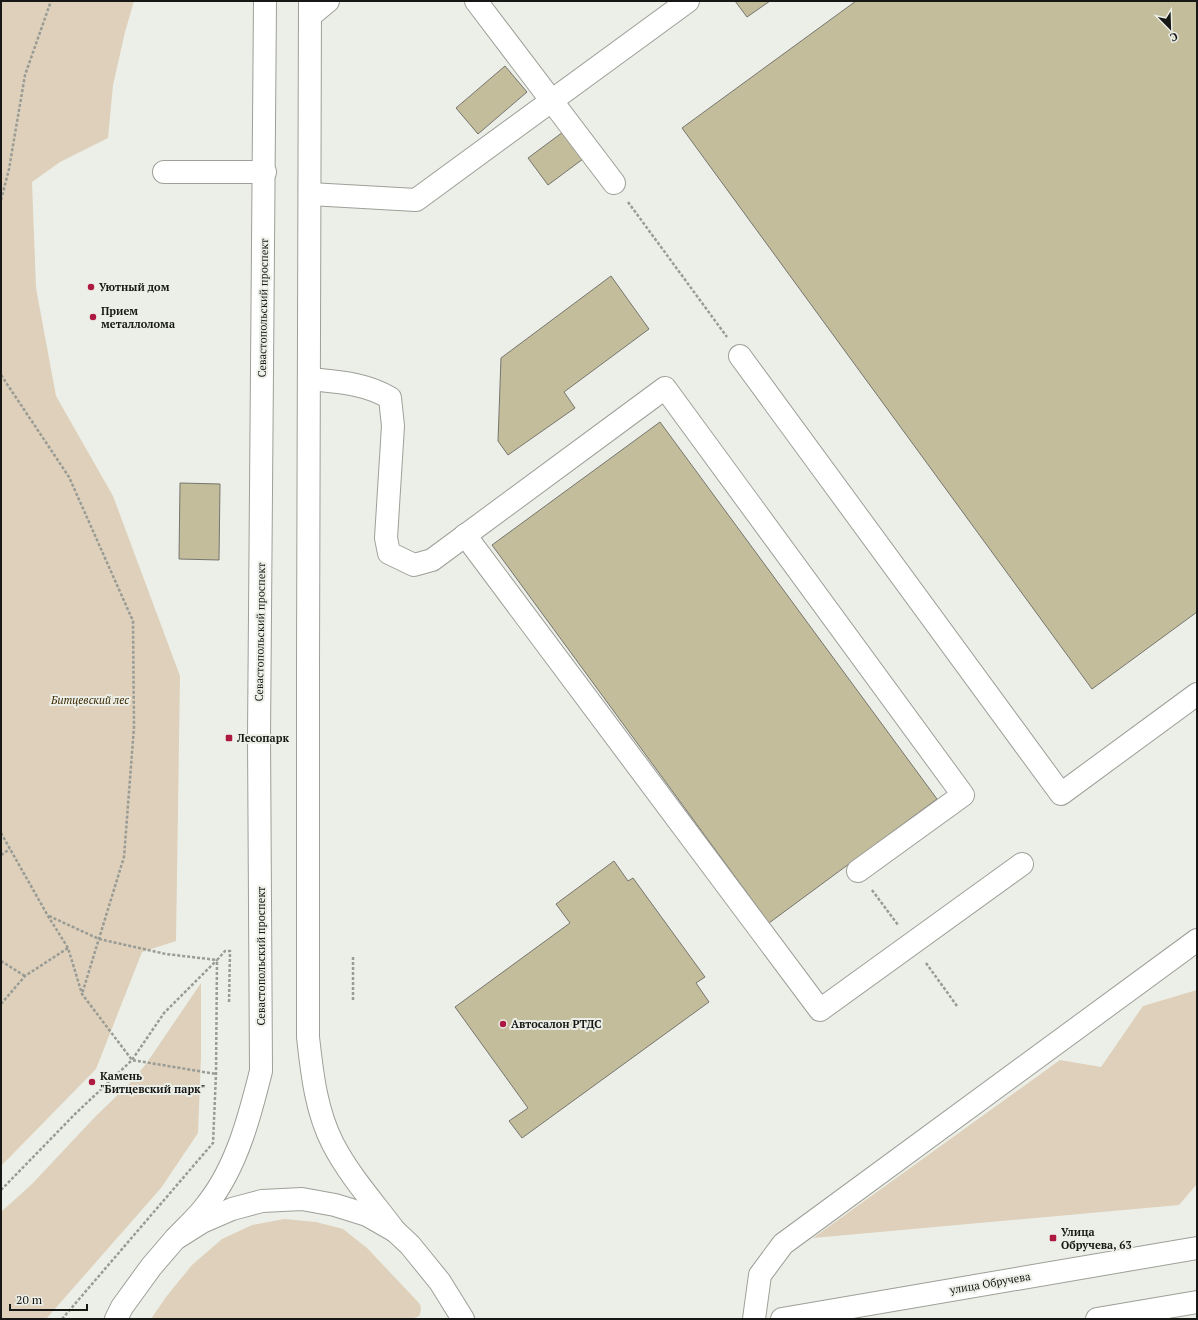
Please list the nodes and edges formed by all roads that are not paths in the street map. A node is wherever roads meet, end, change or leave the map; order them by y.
1 (265, 1) edge
2 (328, 1) edge
3 (476, 1) edge
4 (688, 1) edge
5 (310, 9) edge
6 (551, 101) junction
7 (164, 172) dead end
8 (265, 172) junction
9 (614, 182) road end
10 (310, 194) junction
11 (740, 356) road end
12 (310, 379) junction
13 (465, 535) junction
14 (1197, 694) edge
15 (1022, 864) dead end
16 (858, 871) dead end
17 (1197, 940) edge
18 (396, 1231) junction
19 (175, 1239) junction
20 (1197, 1248) edge
21 (1197, 1302) edge
22 (1134, 1317) edge
23 (116, 1319) edge
24 (463, 1319) edge
25 (754, 1319) edge
26 (782, 1319) edge
27 (1097, 1319) edge

1 - 8 main road, Севастопольский проспект
2 - 5 main road
3 - 6 main road
4 - 6 main road
5 - 10 main road
6 - 9 main road
6 - 10 main road
7 - 8 main road
8 - 19 main road, Севастопольский проспект
10 - 12 main road
11 - 14 main road
12 - 13 main road
12 - 18 main road
13 - 15 main road
13 - 16 main road
17 - 25 main road
18 - 19 main road
18 - 24 main road
19 - 23 main road
20 - 26 main road, улица Обручева
21 - 22 main road
22 - 27 main road

